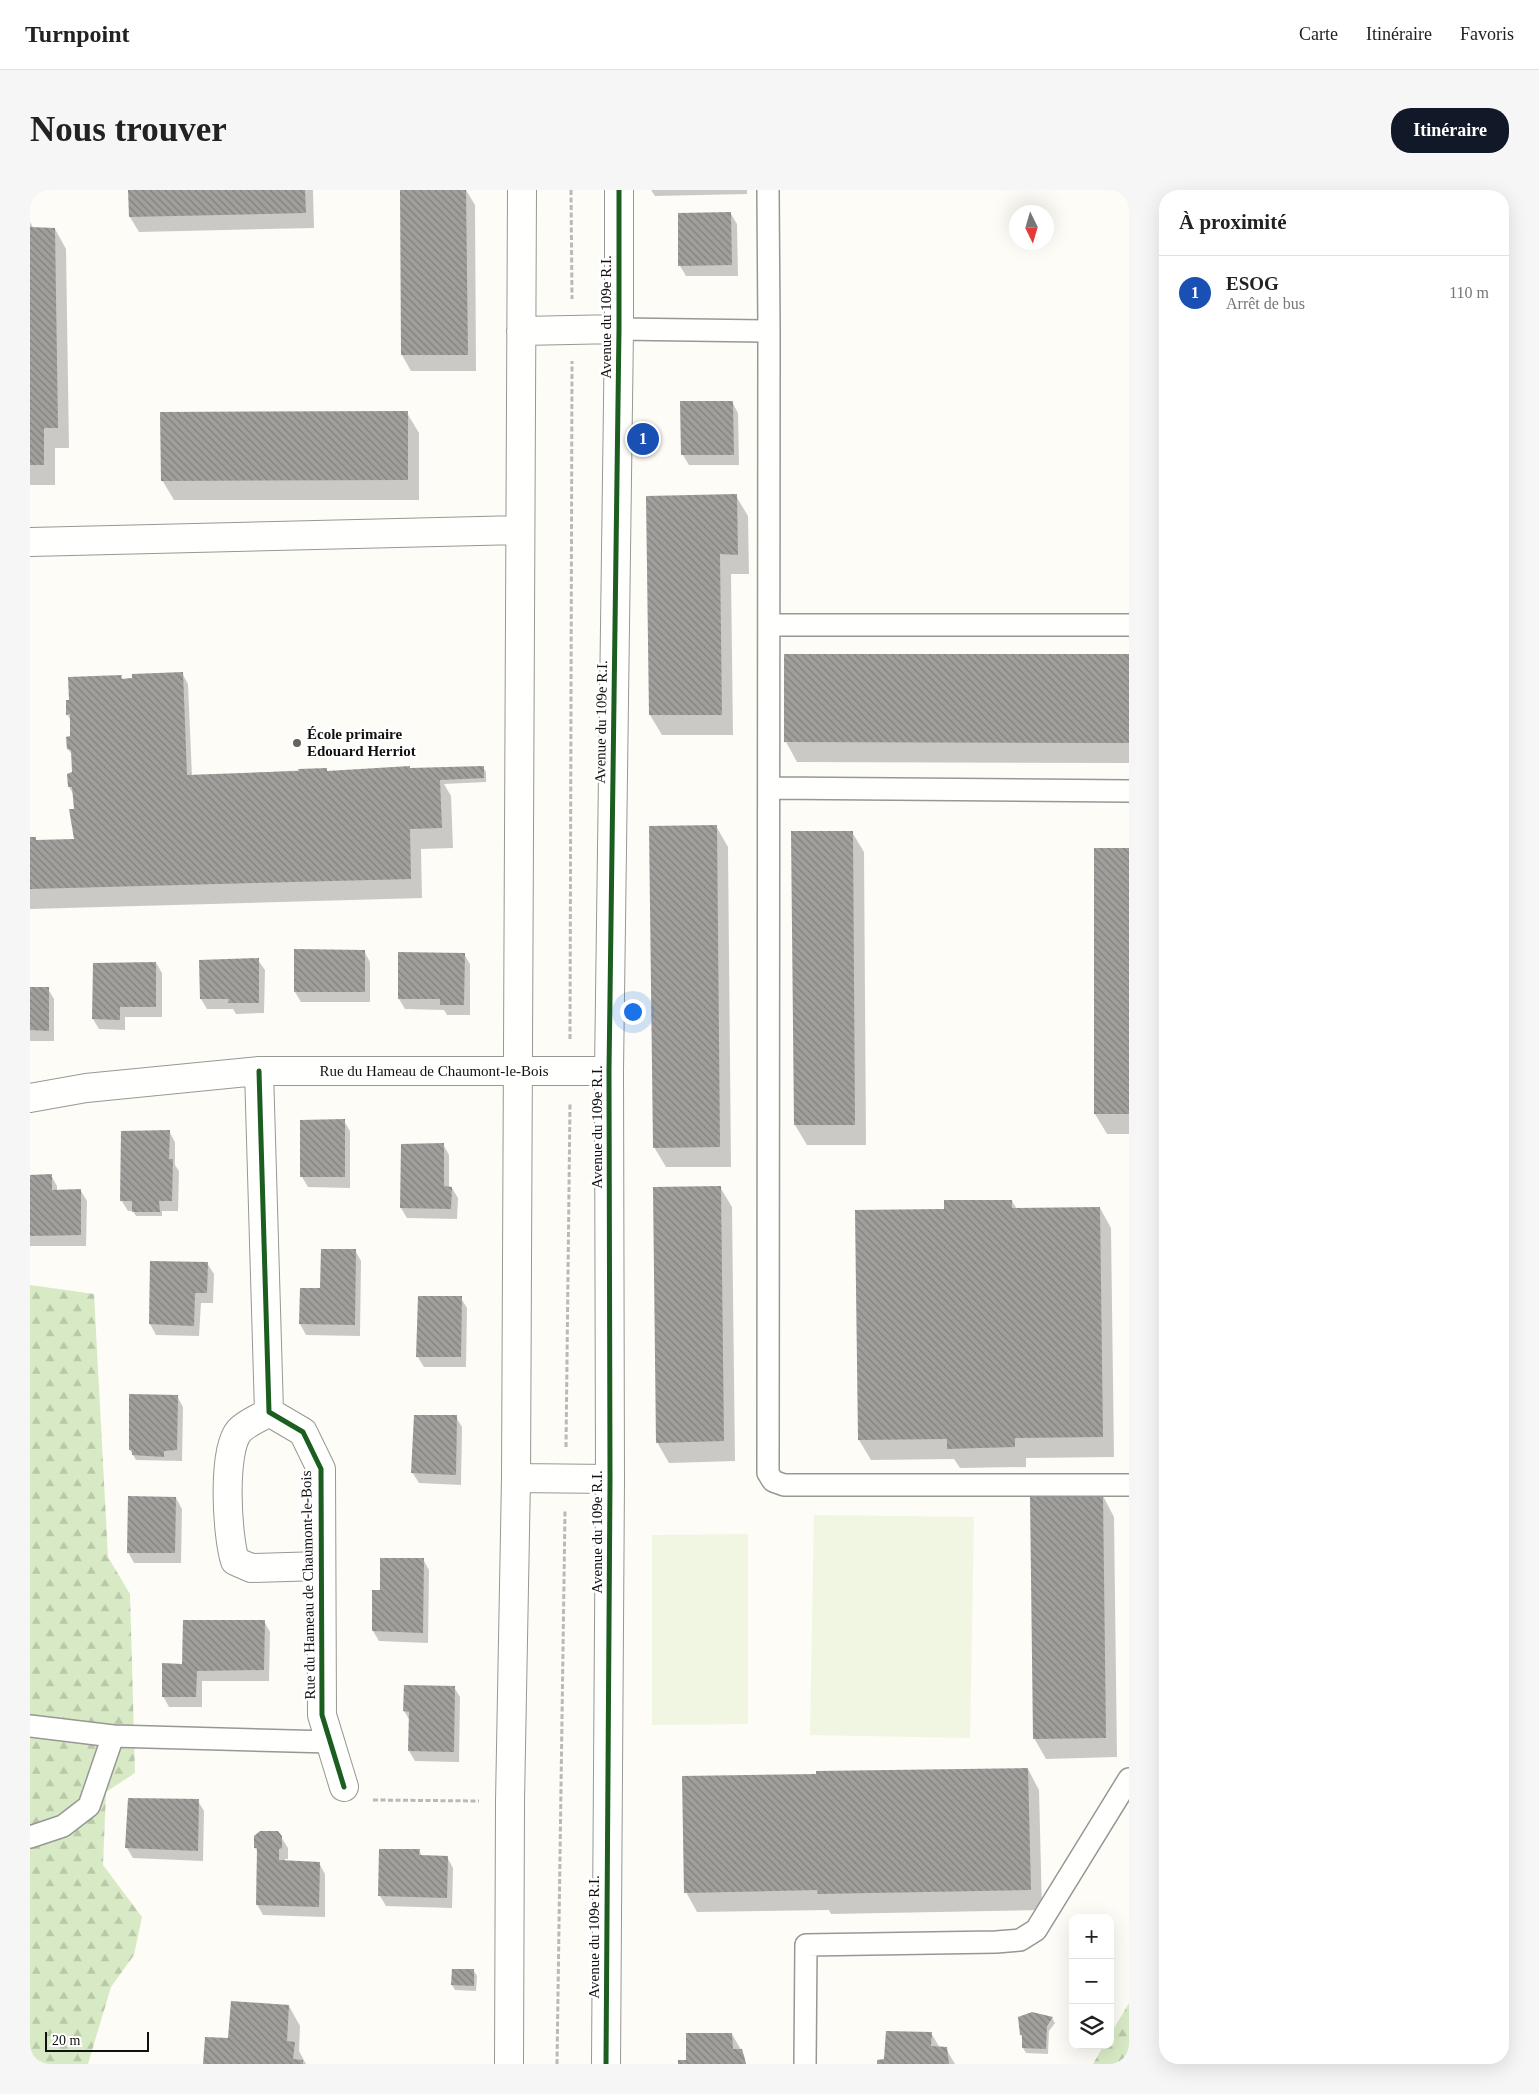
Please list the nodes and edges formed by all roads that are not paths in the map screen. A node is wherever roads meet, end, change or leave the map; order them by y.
1 (522, 190) edge
2 (619, 190) edge
3 (768, 190) edge
4 (620, 329) junction
5 (521, 331) junction
6 (768, 331) junction
7 (520, 530) junction
8 (30, 542) edge
9 (770, 625) junction
10 (1129, 625) edge
11 (769, 788) junction
12 (1129, 791) edge
13 (259, 1071) junction
14 (518, 1071) junction
15 (609, 1072) junction
16 (30, 1098) edge
17 (269, 1412) junction
18 (516, 1478) junction
19 (610, 1479) junction
20 (1129, 1484) edge
21 (321, 1566) junction
22 (30, 1726) edge
23 (113, 1736) junction
24 (330, 1742) junction
25 (1129, 1779) edge
26 (344, 1787) road end
27 (30, 1837) edge
28 (509, 2064) edge
29 (606, 2064) edge
30 (805, 2064) edge

1 - 5 street
2 - 4 street, Avenue du 109e R.I.
3 - 6 lane
4 - 5 street
4 - 6 lane
4 - 15 street, Avenue du 109e R.I.
5 - 7 street
6 - 9 lane
7 - 8 street
7 - 14 street
9 - 10 lane
9 - 11 lane
11 - 12 lane
11 - 20 lane
13 - 14 street, Rue du Hameau de Chaumont-le-Bois
13 - 16 street, Rue du Hameau de Chaumont-le-Bois
13 - 17 street
14 - 15 street, Rue du Hameau de Chaumont-le-Bois
14 - 18 street
15 - 19 street, Avenue du 109e R.I.
17 - 21 street, Rue du Hameau de Chaumont-le-Bois
17 - 21 street, Rue du Hameau de Chaumont-le-Bois
18 - 19 street
18 - 28 street
19 - 29 street, Avenue du 109e R.I.
21 - 24 street, Rue du Hameau de Chaumont-le-Bois
22 - 23 lane
23 - 24 lane
23 - 27 lane
24 - 26 street, Rue du Hameau de Chaumont-le-Bois
25 - 30 lane

